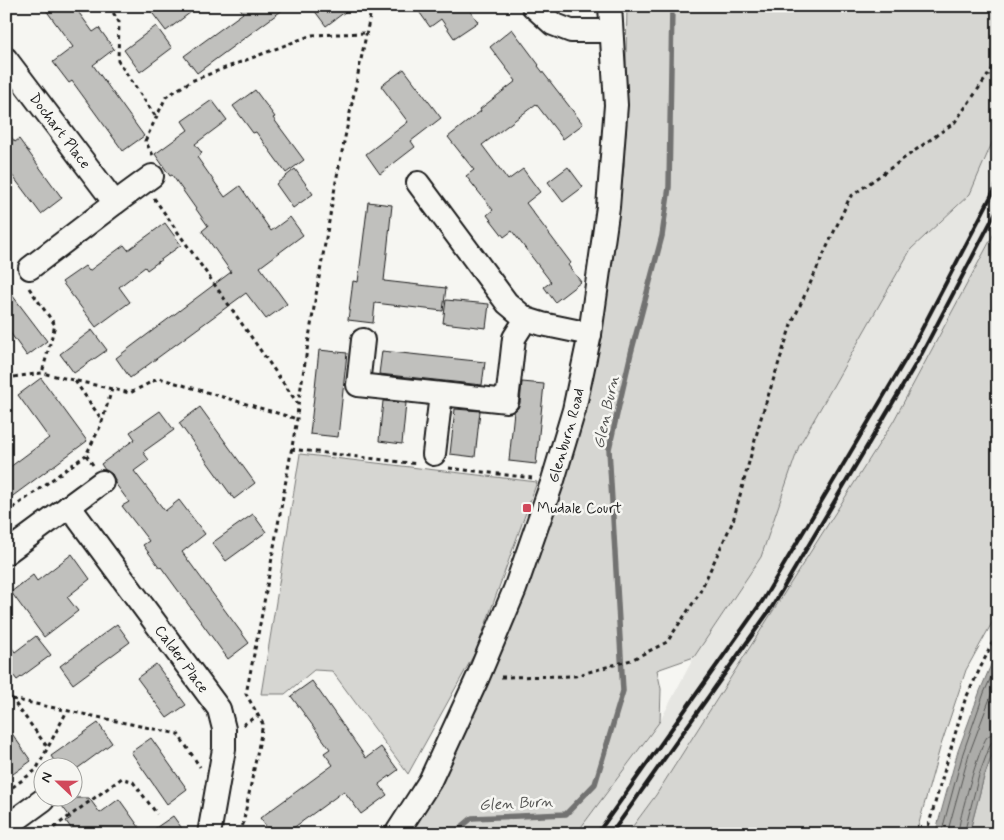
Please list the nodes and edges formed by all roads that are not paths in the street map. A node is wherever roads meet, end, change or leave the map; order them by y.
1 (534, 6) edge
2 (610, 6) edge
3 (611, 31) junction
4 (6, 59) edge
5 (148, 179) road end
6 (418, 183) dead end
7 (115, 203) junction
8 (30, 268) road end
9 (526, 319) junction
10 (590, 334) junction
11 (363, 340) dead end
12 (440, 394) junction
13 (434, 454) dead end
14 (102, 482) road end
15 (70, 506) junction
16 (6, 553) edge
17 (34, 808) edge
18 (12, 828) edge
19 (209, 834) edge
20 (396, 834) edge

1 - 3 street
2 - 3 street, Glenburn Road
3 - 10 street, Glenburn Road
4 - 7 street, Dochart Place
5 - 7 street
6 - 9 street
7 - 8 street
9 - 10 street
9 - 12 street
10 - 20 street, Glenburn Road
11 - 12 street
12 - 13 street
14 - 15 street
15 - 16 street
15 - 19 street, Calder Place
17 - 18 street

